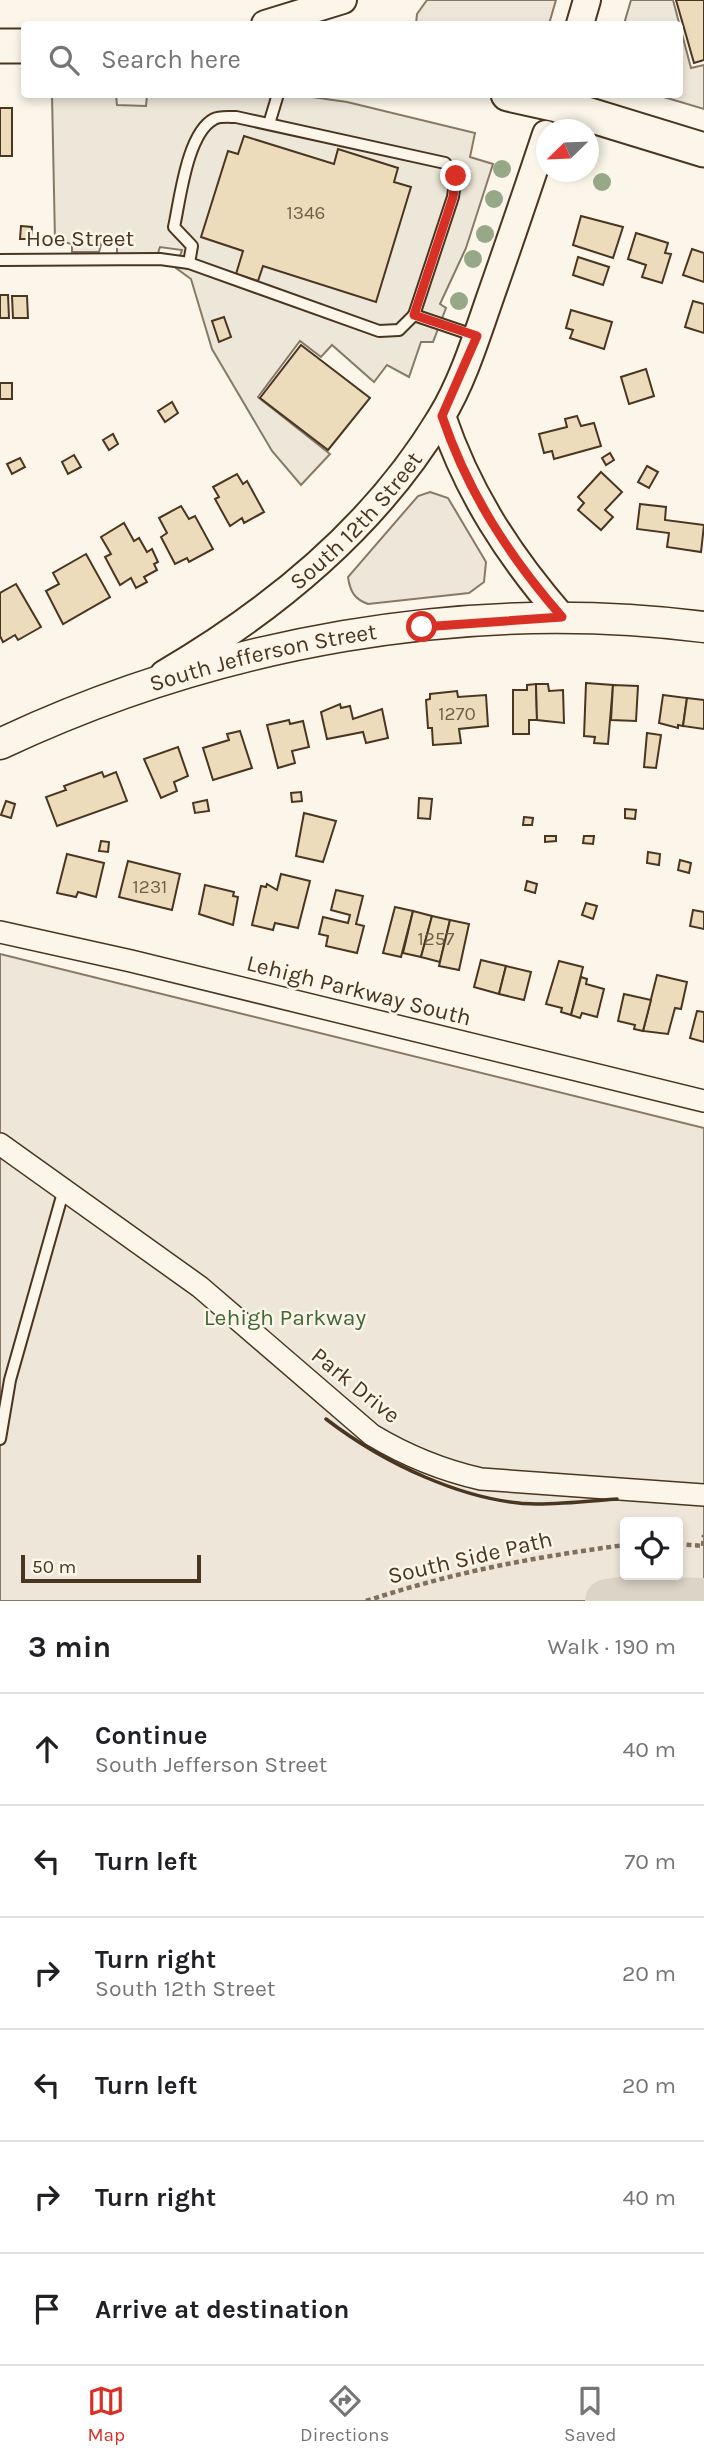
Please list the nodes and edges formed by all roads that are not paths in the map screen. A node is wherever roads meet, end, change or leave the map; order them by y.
1 (343, 0) edge
2 (587, 0) edge
3 (275, 21) edge
4 (581, 21) edge
5 (0, 46) edge
6 (21, 46) edge
7 (277, 98) edge
8 (516, 98) edge
9 (553, 116) edge
10 (269, 124) junction
11 (704, 150) edge
12 (0, 260) edge
13 (189, 263) junction
14 (414, 315) junction
15 (477, 336) junction
16 (442, 416) junction
17 (562, 617) junction
18 (704, 627) edge
19 (146, 685) junction
20 (0, 744) edge
21 (0, 932) edge
22 (704, 1101) edge
23 (0, 1144) edge
24 (64, 1189) junction
25 (0, 1439) edge
26 (704, 1495) edge

1 - 3 street
2 - 4 street
5 - 6 main road
7 - 10 lane
8 - 9 main road
9 - 11 main road
9 - 15 street, South 12th Street
10 - 13 lane
10 - 14 lane
12 - 13 lane, Hoe Street
13 - 14 lane, Hoe Street
14 - 15 lane
15 - 16 street, South 12th Street
16 - 17 street
16 - 19 street, South 12th Street
17 - 18 main road, South Jefferson Street
17 - 19 main road, South Jefferson Street
19 - 20 main road, South Jefferson Street
21 - 22 street, Lehigh Parkway South
23 - 24 street, Park Drive
24 - 25 lane
24 - 26 street, Park Drive

